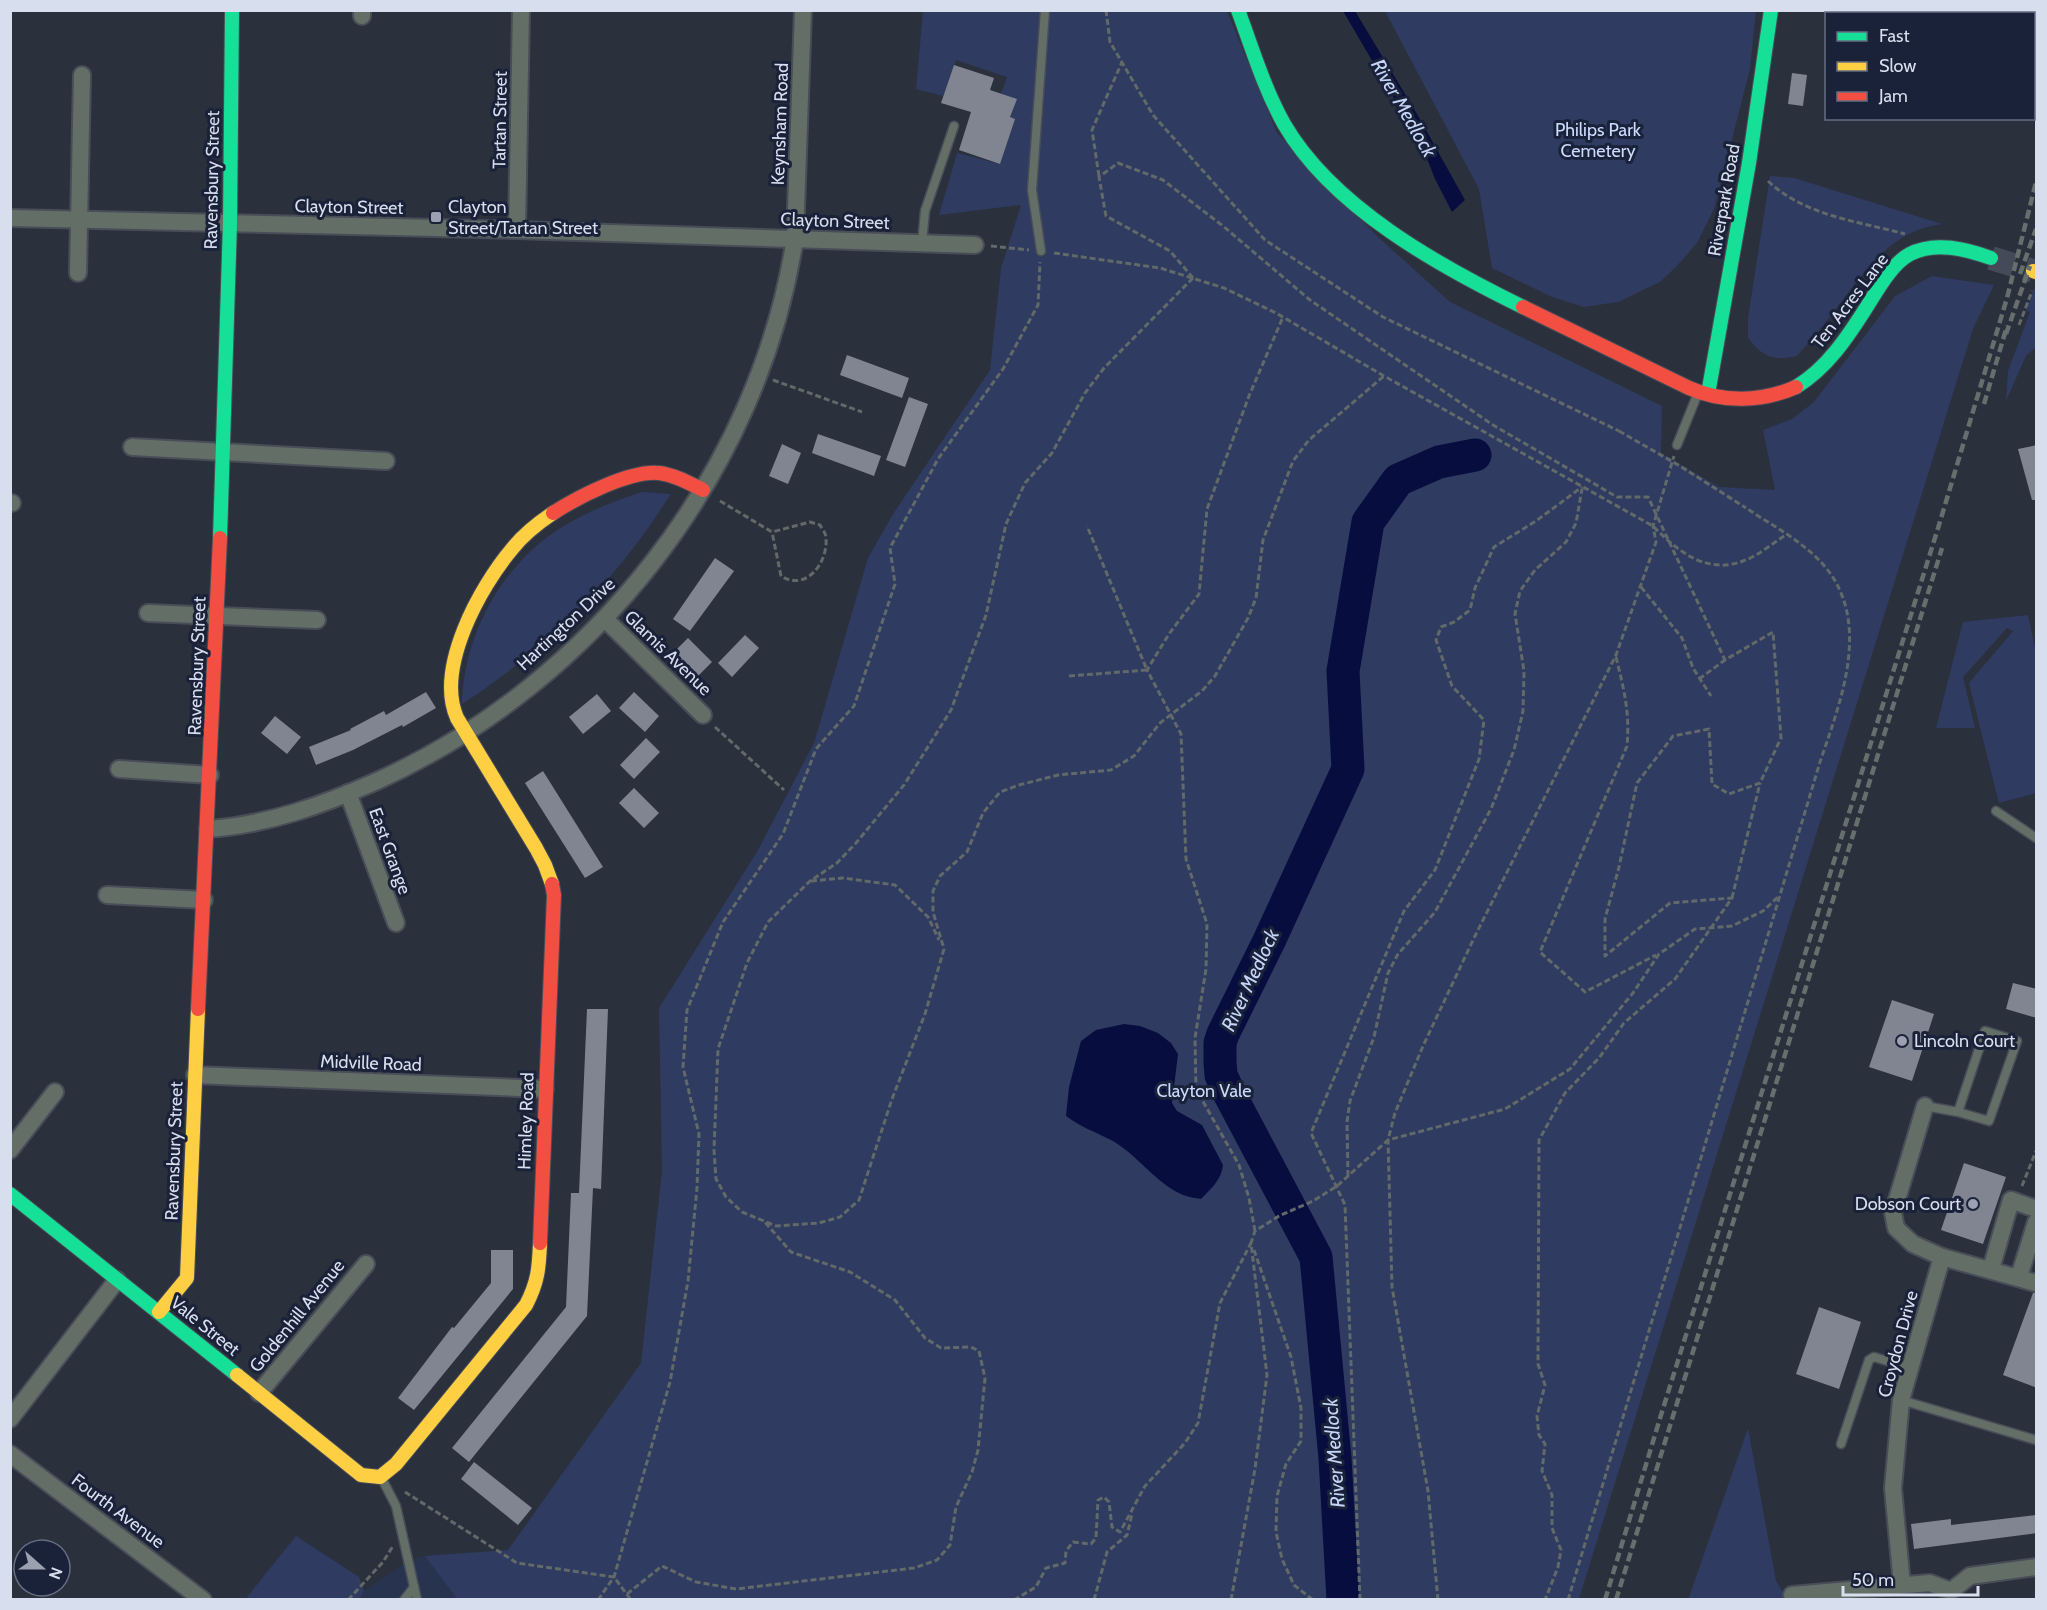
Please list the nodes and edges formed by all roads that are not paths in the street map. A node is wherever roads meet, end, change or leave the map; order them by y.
1 (232, 10) edge
2 (522, 10) edge
3 (803, 10) edge
4 (1045, 10) edge
5 (1238, 10) edge
6 (1771, 10) edge
7 (82, 75) dead end
8 (954, 126) dead end
9 (10, 218) edge
10 (79, 221) junction
11 (230, 223) junction
12 (517, 230) junction
13 (795, 238) junction
14 (922, 243) junction
15 (975, 245) road end
16 (1041, 252) road end
17 (1991, 258) tunnel mouth
18 (78, 273) dead end
19 (1703, 393) junction
20 (1677, 446) road end
21 (132, 447) dead end
22 (222, 453) junction
23 (386, 461) dead end
24 (703, 490) junction
25 (148, 613) dead end
26 (217, 615) junction
27 (605, 619) junction
28 (317, 620) dead end
29 (703, 715) road end
30 (466, 733) junction
31 (119, 769) dead end
32 (210, 775) junction
33 (348, 794) junction
34 (1996, 811) dead end
35 (208, 829) junction
36 (2037, 838) edge
37 (107, 895) dead end
38 (204, 900) junction
39 (396, 923) dead end
40 (195, 1075) junction
41 (545, 1089) junction
42 (55, 1092) dead end
43 (1925, 1106) joint
44 (1958, 1112) junction
45 (10, 1150) edge
46 (10, 1194) edge
47 (2037, 1209) edge
48 (2037, 1222) edge
49 (1942, 1257) junction
50 (366, 1264) dead end
51 (1991, 1269) junction
52 (2019, 1277) junction
53 (117, 1280) junction
54 (2037, 1283) edge
55 (159, 1312) junction
56 (1911, 1368) junction
57 (259, 1393) junction
58 (1901, 1400) junction
59 (10, 1419) edge
60 (2037, 1440) edge
61 (1841, 1444) dead end
62 (10, 1454) edge
63 (380, 1477) junction
64 (2037, 1567) edge
65 (1902, 1585) junction
66 (414, 1587) junction
67 (1792, 1595) dead end
68 (1950, 1595) edge
69 (203, 1599) edge
70 (404, 1599) edge
71 (417, 1599) edge

1 - 11 street, Ravensbury Street
2 - 12 street, Tartan Street
3 - 13 street, Keynsham Road
4 - 16 lane
5 - 19 street, Ten Acres Lane
6 - 19 street, Riverpark Road
7 - 10 street
8 - 14 lane
9 - 10 street, Clayton Street
10 - 11 street, Clayton Street
10 - 18 street
11 - 12 street, Clayton Street
11 - 22 street, Ravensbury Street
12 - 13 street, Clayton Street
13 - 14 street, Clayton Street
13 - 24 street, Hartington Drive
14 - 15 street, Clayton Street
17 - 19 street, Ten Acres Lane
19 - 20 lane
21 - 22 street
22 - 23 street
22 - 26 street, Ravensbury Street
24 - 27 street, Hartington Drive
24 - 30 street, Himley Road
25 - 26 street
26 - 28 street
26 - 32 street, Ravensbury Street
27 - 29 street, Glamis Avenue
27 - 30 street, Hartington Drive
30 - 33 street, Hartington Drive
30 - 41 street, Himley Road
31 - 32 street
32 - 35 street, Ravensbury Street
33 - 35 street, Hartington Drive
33 - 39 street, East Grange
34 - 36 lane
35 - 38 street, Ravensbury Street
37 - 38 street
38 - 40 street, Ravensbury Street
40 - 41 street, Midville Road
40 - 55 street, Ravensbury Street
41 - 63 street, Himley Road
42 - 45 street
43 - 44 lane
43 - 49 street
44 - 44 lane
46 - 53 street, Vale Street
47 - 51 street
48 - 52 street
49 - 51 street
49 - 56 street, Croydon Drive
50 - 57 street, Goldenhill Avenue
51 - 52 street
52 - 54 street
53 - 55 street, Vale Street
53 - 59 street
55 - 57 street, Vale Street
56 - 58 street, Croydon Drive
56 - 61 lane
57 - 63 street, Vale Street
58 - 60 lane
58 - 65 street, Croydon Drive
62 - 69 street, Fourth Avenue
63 - 66 lane
64 - 68 street
65 - 67 street
65 - 68 street
66 - 70 lane
66 - 71 lane

